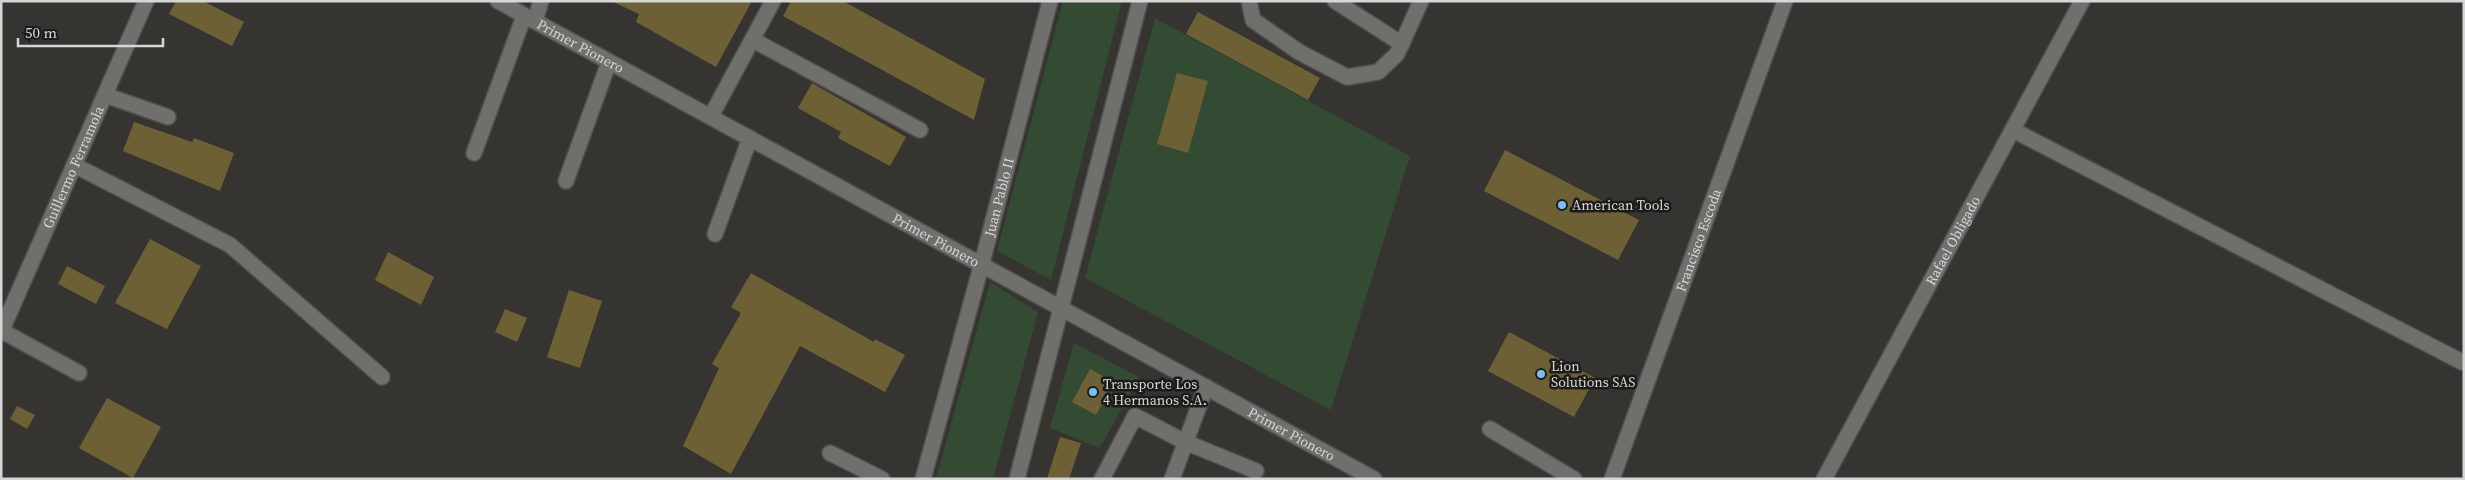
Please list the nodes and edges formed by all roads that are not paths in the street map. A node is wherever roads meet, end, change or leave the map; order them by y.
1 (146, 1) edge
2 (498, 1) edge
3 (541, 1) edge
4 (773, 1) edge
5 (1050, 1) edge
6 (1140, 1) edge
7 (1249, 1) edge
8 (1335, 1) edge
9 (1421, 1) edge
10 (1785, 1) edge
11 (2082, 1) edge
12 (530, 18) junction
13 (753, 40) junction
14 (1402, 44) junction
15 (610, 62) junction
16 (105, 95) junction
17 (711, 116) junction
18 (168, 117) dead end
19 (920, 130) dead end
20 (2013, 130) junction
21 (750, 138) junction
22 (474, 153) dead end
23 (74, 166) junction
24 (566, 181) dead end
25 (715, 234) dead end
26 (982, 263) junction
27 (1062, 309) junction
28 (2, 332) edge
29 (2462, 362) dead end
30 (80, 373) dead end
31 (382, 377) dead end
32 (1206, 387) junction
33 (1490, 429) dead end
34 (1185, 442) junction
35 (830, 453) dead end
36 (1256, 471) dead end
37 (882, 479) edge
38 (923, 479) edge
39 (1017, 479) edge
40 (1102, 479) edge
41 (1172, 479) edge
42 (1374, 479) edge
43 (1574, 479) edge
44 (1612, 479) edge
45 (1824, 479) edge

1 - 16 street, Guillermo Ferramola
2 - 12 street, Primer Pionero
3 - 12 street
4 - 13 street
5 - 26 street, Juan Pablo II
6 - 27 street
7 - 14 street
8 - 14 street
9 - 14 street
10 - 44 street, Francisco Escoda
11 - 20 street, Rafael Obligado
12 - 15 street, Primer Pionero
12 - 22 street
13 - 17 street
13 - 19 street
15 - 17 street, Primer Pionero
15 - 24 street
16 - 18 street
16 - 23 street, Guillermo Ferramola
17 - 21 street, Primer Pionero
20 - 29 street
20 - 45 street, Rafael Obligado
21 - 25 street
21 - 26 street, Primer Pionero
23 - 28 street, Guillermo Ferramola
23 - 31 street
26 - 27 street, Primer Pionero
26 - 38 street, Juan Pablo II
27 - 32 street, Primer Pionero
27 - 39 street
28 - 30 street
32 - 34 street
32 - 42 street, Primer Pionero
33 - 43 street
34 - 36 street
34 - 40 street
34 - 41 street
35 - 37 street

